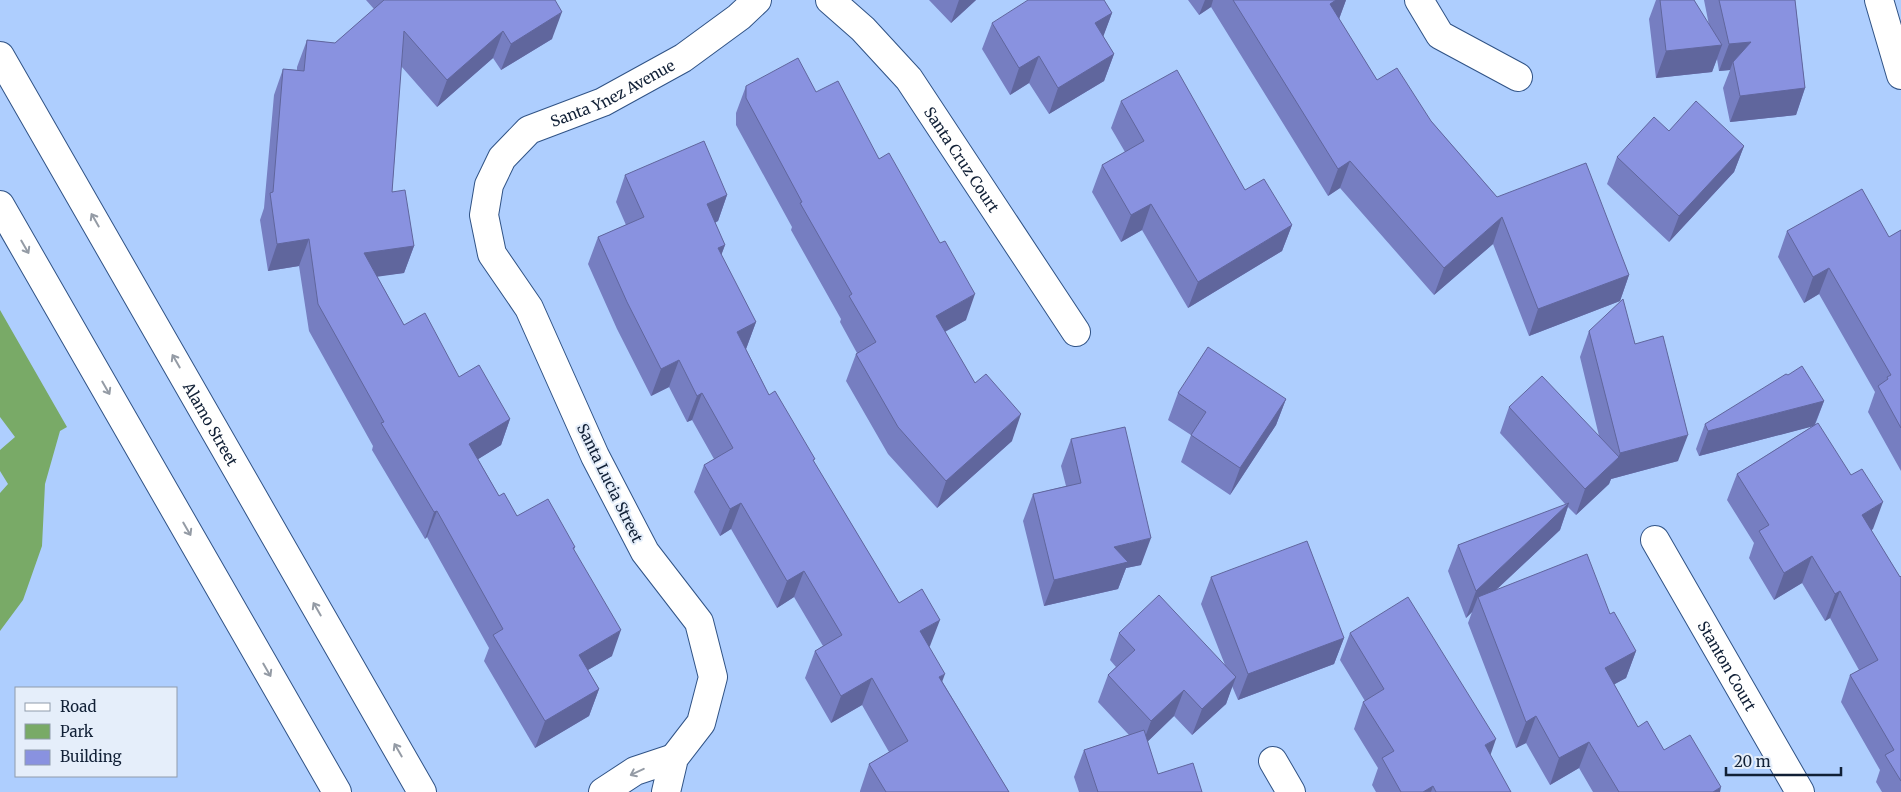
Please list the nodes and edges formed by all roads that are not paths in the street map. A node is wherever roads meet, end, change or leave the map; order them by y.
1 (756, 0) edge
2 (830, 0) edge
3 (1419, 0) edge
4 (1879, 0) edge
5 (0, 56) edge
6 (1901, 75) edge
7 (1518, 77) dead end
8 (486, 198) joint
9 (0, 205) edge
10 (1076, 332) dead end
11 (1655, 540) dead end
12 (674, 758) junction
13 (1273, 761) dead end
14 (337, 792) edge
15 (422, 792) edge
16 (603, 792) edge
17 (666, 792) edge
18 (1291, 792) edge
19 (1800, 792) edge

1 - 8 street, Santa Ynez Avenue
2 - 10 street, Santa Cruz Court
3 - 7 street
4 - 6 street
15 -> 5 street, Alamo Street
8 - 12 street, Santa Lucia Street
9 -> 14 street
11 - 19 street, Stanton Court
12 -> 16 street
12 - 17 street, Santa Lucia Street
13 - 18 street

